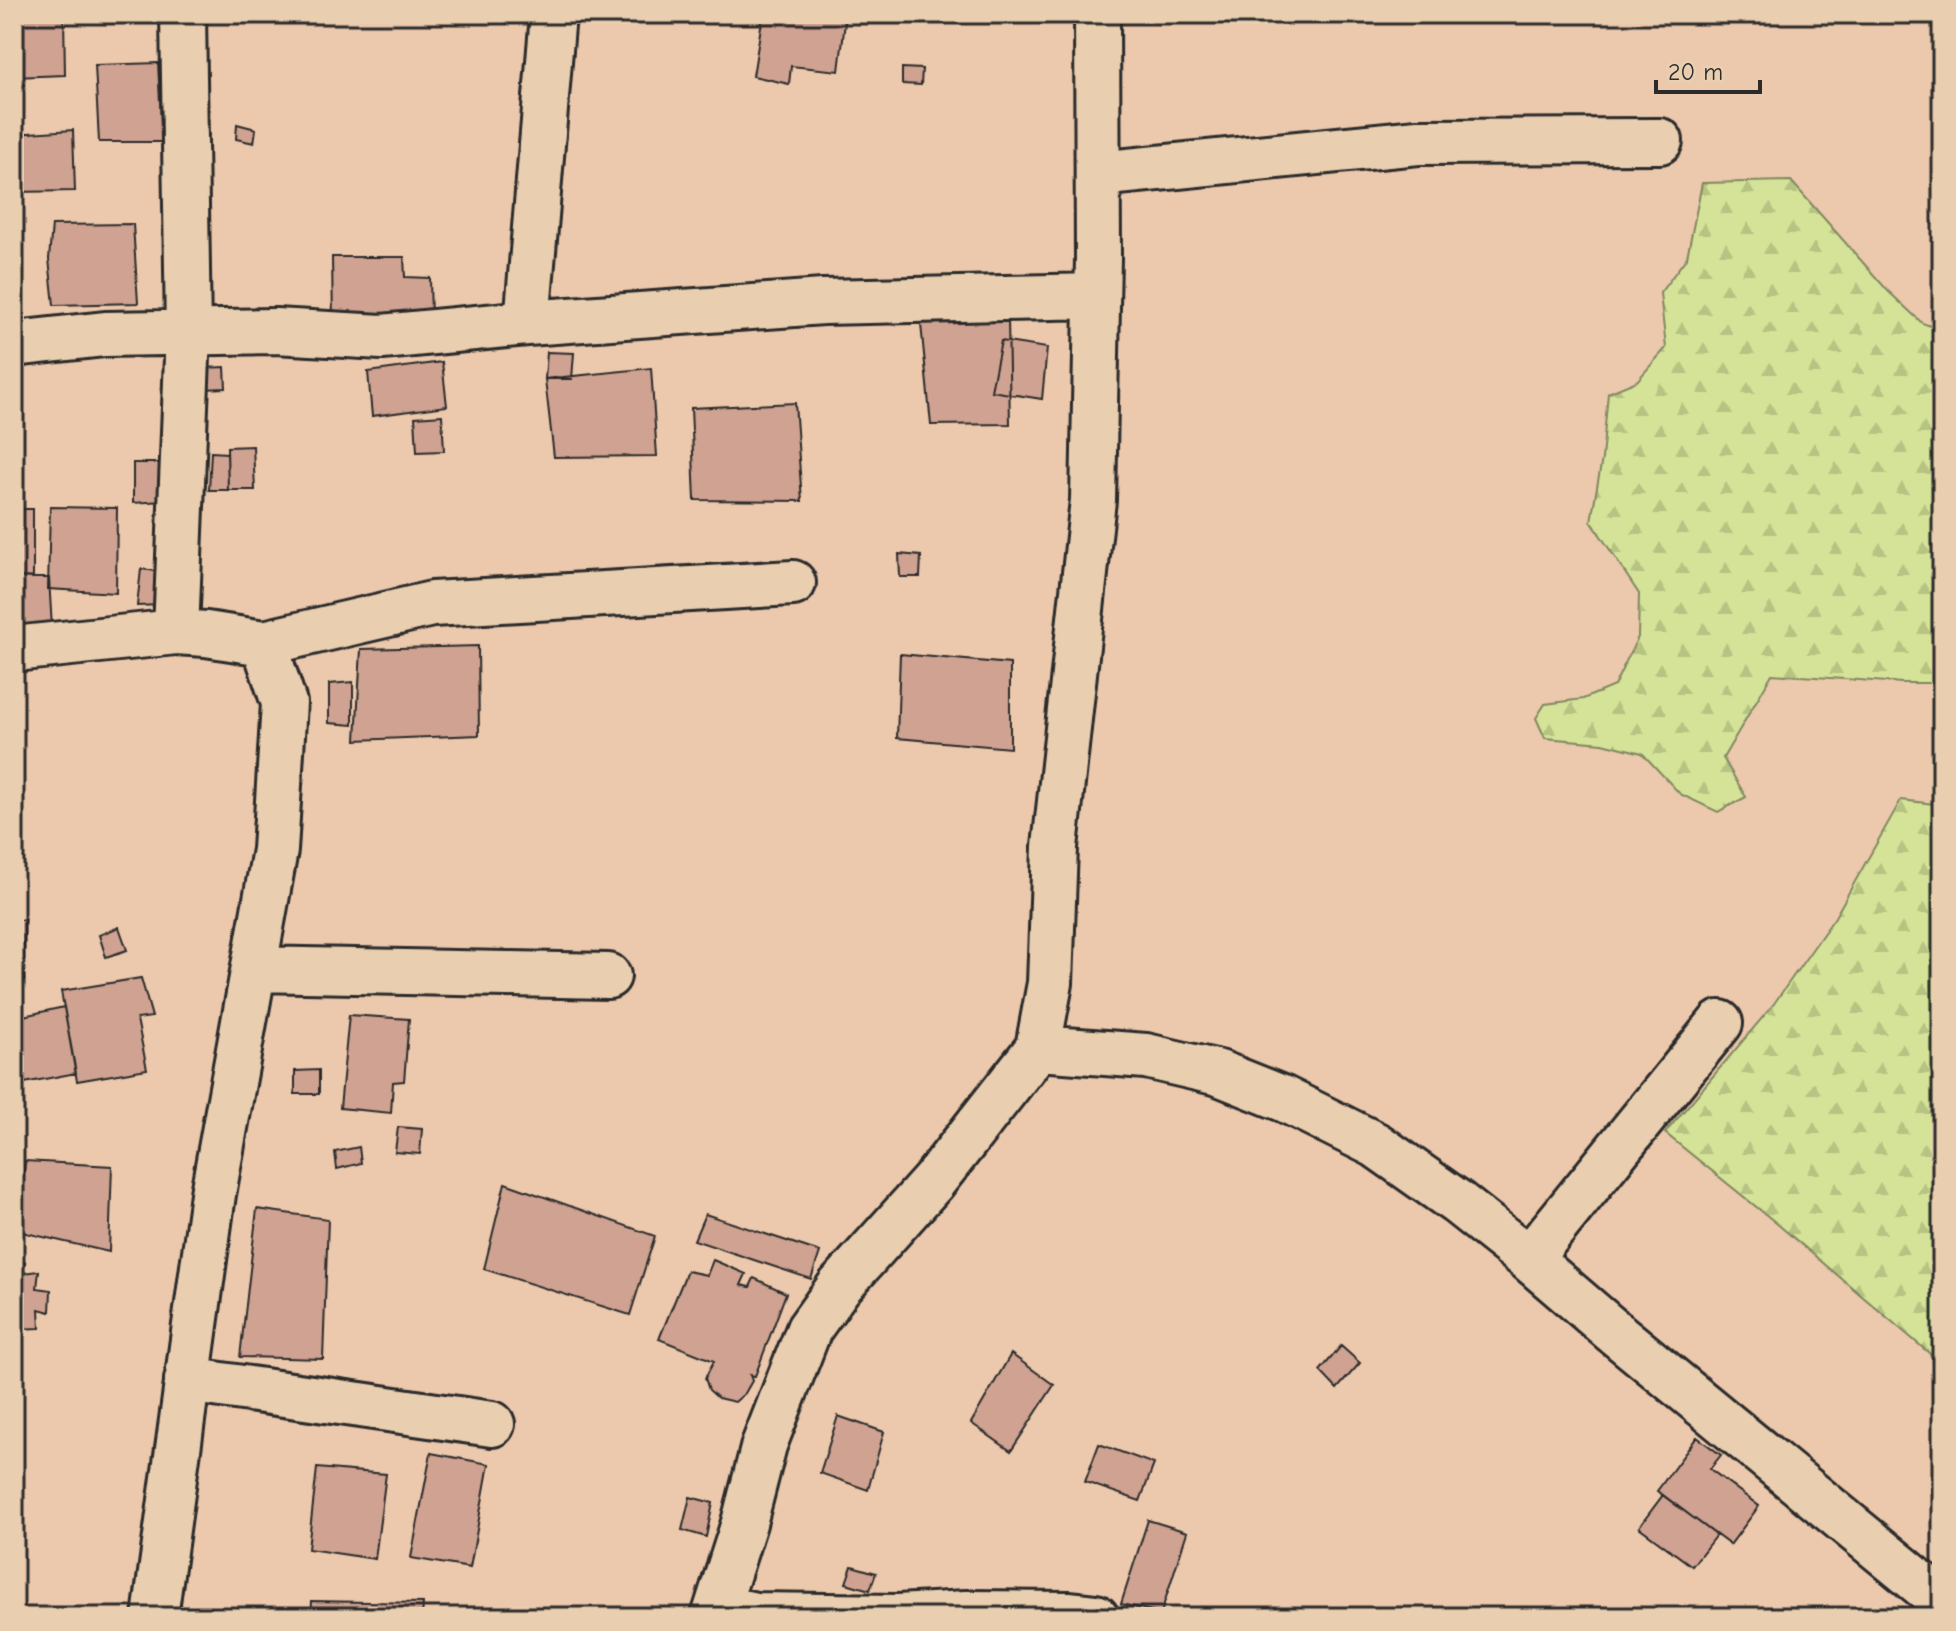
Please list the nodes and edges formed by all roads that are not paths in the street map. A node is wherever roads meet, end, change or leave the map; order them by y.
1 (183, 14) edge
2 (553, 14) edge
3 (1097, 14) edge
4 (1660, 141) dead end
5 (1098, 174) junction
6 (1097, 296) junction
7 (527, 323) junction
8 (188, 332) junction
9 (14, 344) edge
10 (793, 583) dead end
11 (176, 632) junction
12 (264, 643) junction
13 (14, 649) edge
14 (254, 969) junction
15 (608, 976) dead end
16 (1720, 1023) dead end
17 (1038, 1048) junction
18 (1529, 1259) junction
19 (187, 1380) junction
20 (492, 1424) dead end
21 (1942, 1601) edge
22 (716, 1612) edge
23 (155, 1617) edge
24 (1096, 1617) edge

1 - 8 street
2 - 7 street
3 - 5 street
4 - 5 street
5 - 6 street
6 - 7 street
6 - 17 street
7 - 8 street
8 - 9 street
8 - 11 street
10 - 12 street
11 - 12 street
11 - 13 street
12 - 14 street
14 - 15 street
14 - 19 street
16 - 18 street
17 - 18 street
17 - 22 street
18 - 21 street
19 - 20 street
19 - 23 street
22 - 24 street

